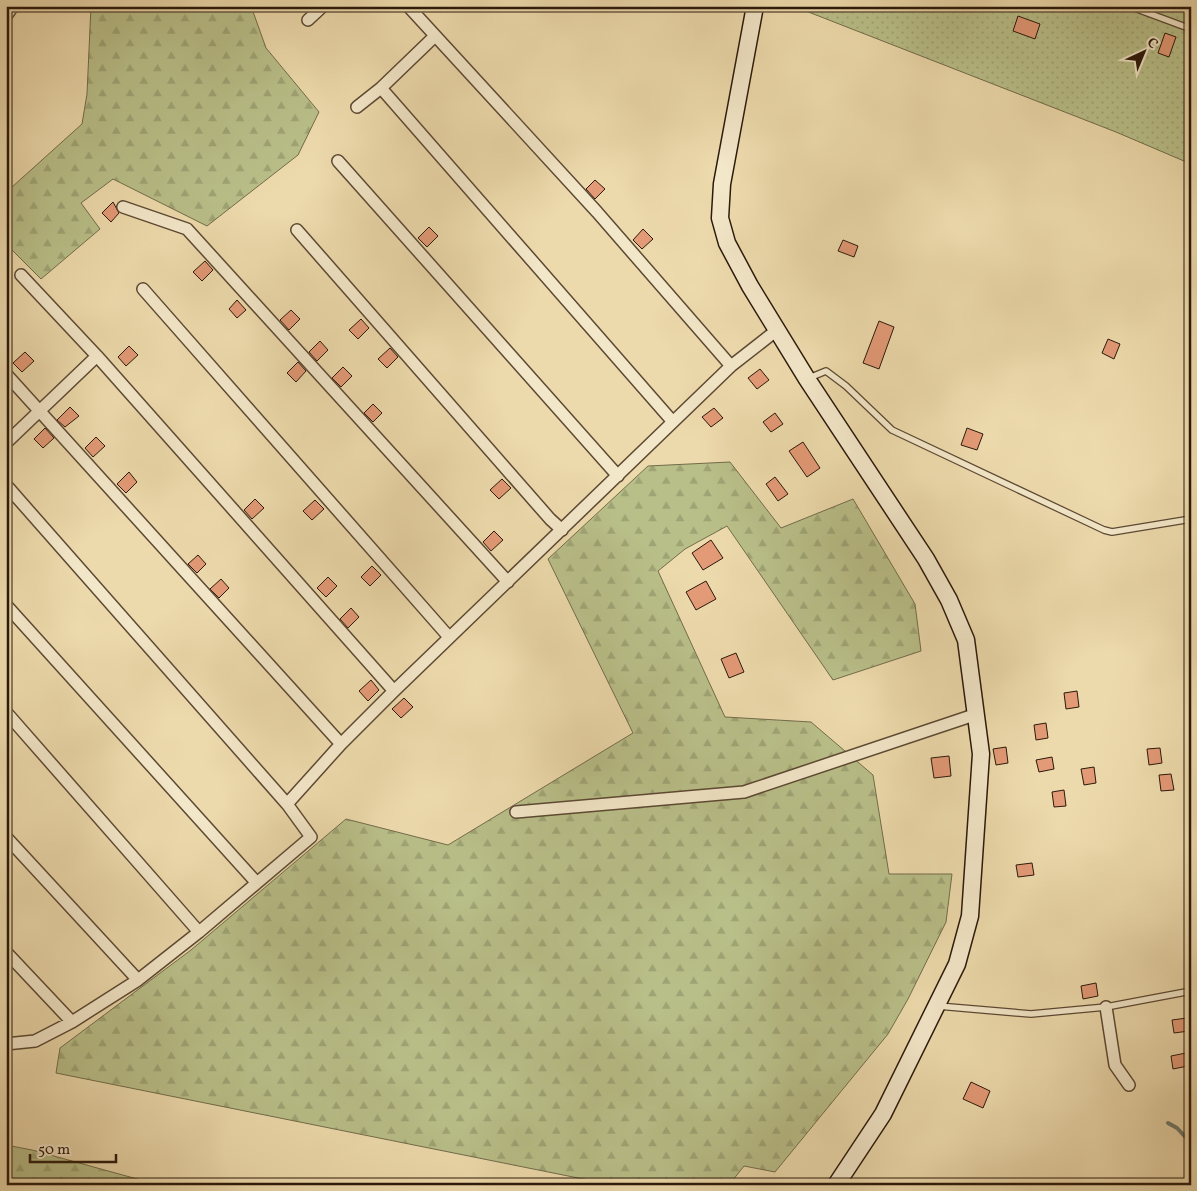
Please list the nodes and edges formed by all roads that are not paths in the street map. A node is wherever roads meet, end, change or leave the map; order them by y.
1 (13, 6) edge
2 (323, 6) edge
3 (408, 6) edge
4 (755, 6) edge
5 (1129, 6) edge
6 (6, 16) edge
7 (308, 20) dead end
8 (1191, 29) edge
9 (435, 36) junction
10 (381, 88) junction
11 (357, 107) dead end
12 (338, 161) dead end
13 (123, 207) dead end
14 (297, 230) dead end
15 (21, 275) dead end
16 (143, 288) dead end
17 (777, 330) junction
18 (97, 356) junction
19 (731, 366) junction
20 (6, 374) edge
21 (807, 379) junction
22 (40, 412) junction
23 (673, 422) junction
24 (6, 443) edge
25 (618, 476) junction
26 (6, 485) edge
27 (1191, 519) edge
28 (562, 530) junction
29 (508, 582) junction
30 (6, 605) edge
31 (449, 637) junction
32 (394, 691) junction
33 (6, 712) edge
34 (977, 714) junction
35 (341, 744) junction
36 (287, 804) junction
37 (516, 812) dead end
38 (6, 837) edge
39 (256, 882) junction
40 (199, 932) junction
41 (6, 952) edge
42 (138, 980) junction
43 (1191, 992) edge
44 (938, 1006) junction
45 (1106, 1007) junction
46 (72, 1022) junction
47 (6, 1044) edge
48 (1130, 1085) dead end
49 (836, 1185) edge

1 - 6 street
2 - 7 street
3 - 9 street
4 - 17 main road
5 - 8 lane
9 - 10 street
9 - 19 street
10 - 11 street
10 - 23 street
12 - 25 street
13 - 29 street
14 - 28 street
15 - 18 street
16 - 31 street
17 - 19 street
17 - 21 main road
18 - 22 street
18 - 32 street
19 - 23 street
20 - 22 street
21 - 27 lane
21 - 34 main road
22 - 24 street
22 - 35 street
23 - 25 street
25 - 28 street
26 - 36 street
28 - 29 street
29 - 31 street
30 - 39 street
31 - 32 street
32 - 35 street
33 - 40 street
34 - 37 street
34 - 44 main road
35 - 36 street
36 - 39 street
38 - 42 street
39 - 40 street
40 - 42 street
41 - 46 street
42 - 46 street
43 - 45 lane
44 - 45 lane
44 - 49 main road
45 - 48 street
46 - 47 street

